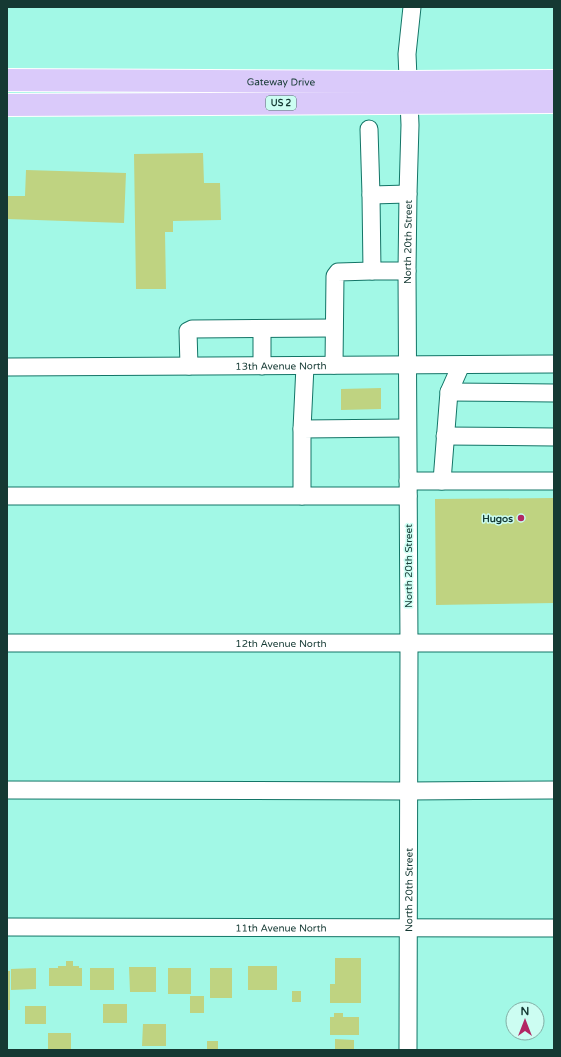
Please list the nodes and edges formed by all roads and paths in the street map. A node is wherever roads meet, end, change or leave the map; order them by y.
1 (412, 7) edge
2 (7, 80) edge
3 (554, 80) edge
4 (408, 92) junction
5 (554, 102) edge
6 (7, 105) edge
7 (369, 129) dead end
8 (408, 194) junction
9 (371, 195) junction
10 (372, 271) junction
11 (407, 271) junction
12 (334, 328) junction
13 (262, 329) junction
14 (554, 364) edge
15 (461, 365) junction
16 (189, 366) junction
17 (262, 366) junction
18 (305, 366) junction
19 (334, 366) junction
20 (407, 366) junction
21 (7, 367) edge
22 (449, 392) junction
23 (554, 393) edge
24 (407, 428) junction
25 (302, 430) junction
26 (445, 436) junction
27 (554, 437) edge
28 (442, 481) junction
29 (554, 481) edge
30 (408, 489) junction
31 (7, 496) edge
32 (302, 496) junction
33 (7, 643) edge
34 (409, 644) junction
35 (554, 644) edge
36 (7, 790) edge
37 (554, 790) edge
38 (408, 791) junction
39 (7, 927) edge
40 (408, 928) junction
41 (554, 928) edge
42 (408, 1050) edge

1 - 4 street, North 20th Street
2 - 4 highway, Gateway Drive / US 2
3 - 4 highway, Gateway Drive / US 2
4 - 5 highway, Gateway Drive / US 2
4 - 6 highway, Gateway Drive / US 2
4 - 8 street, North 20th Street
7 - 9 street
8 - 9 street
8 - 11 street, North 20th Street
9 - 10 street
10 - 11 street
10 - 12 street
11 - 20 street, North 20th Street
12 - 13 street
12 - 19 street
13 - 16 street
13 - 17 street
14 - 15 street, 13th Avenue North
15 - 20 street, 13th Avenue North
15 - 22 street
16 - 17 street, 13th Avenue North
16 - 21 street, 13th Avenue North
17 - 18 street, 13th Avenue North
18 - 19 street, 13th Avenue North
18 - 25 street
19 - 20 street, 13th Avenue North
20 - 24 street, North 20th Street
22 - 23 street
22 - 26 street
24 - 25 street
24 - 30 street, North 20th Street
25 - 32 street
26 - 27 street
26 - 28 street
28 - 29 street
28 - 30 street
30 - 32 street
30 - 34 street, North 20th Street
31 - 32 street
33 - 34 street, 12th Avenue North
34 - 35 street, 12th Avenue North
34 - 38 street, North 20th Street
36 - 38 street
37 - 38 street
38 - 40 street, North 20th Street
39 - 40 street, 11th Avenue North
40 - 41 street, 11th Avenue North
40 - 42 street, North 20th Street

